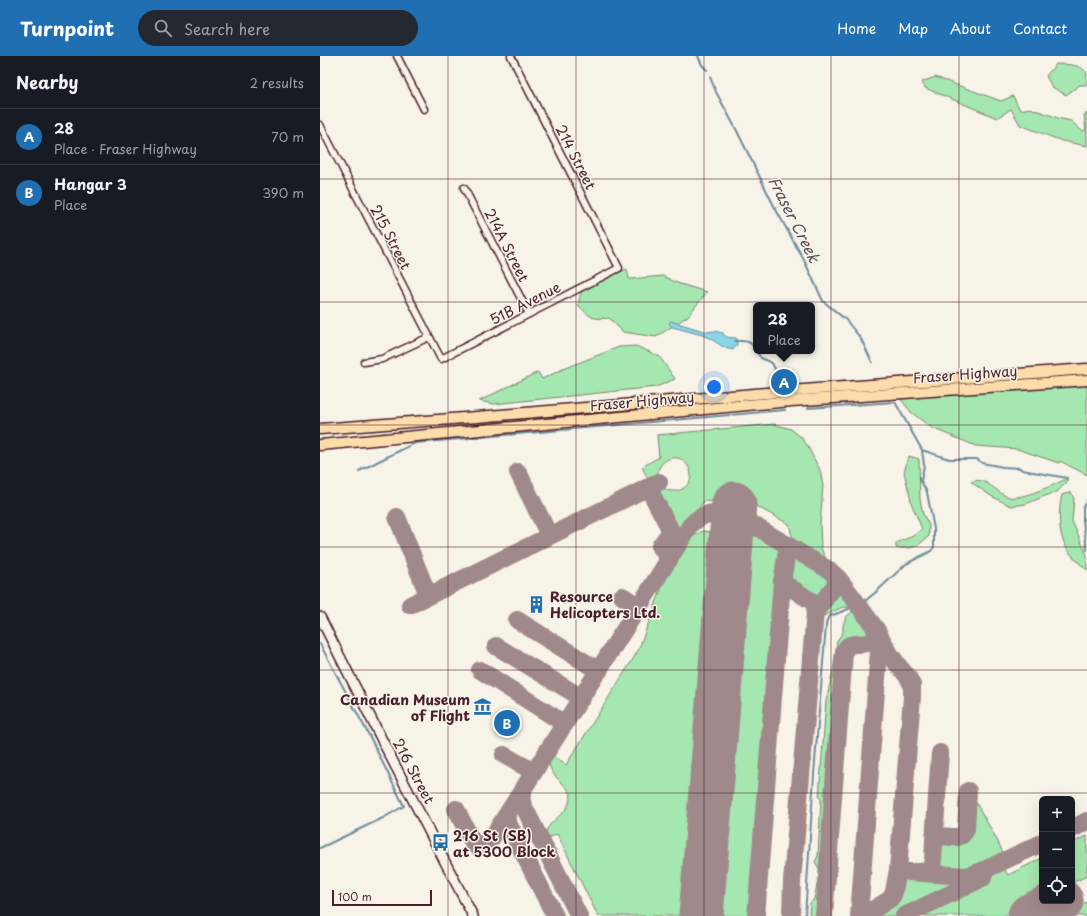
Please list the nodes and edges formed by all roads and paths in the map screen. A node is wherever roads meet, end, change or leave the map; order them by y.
1 (397, 56) edge
2 (511, 56) edge
3 (424, 109) dead end
4 (320, 125) edge
5 (464, 188) dead end
6 (619, 268) joint
7 (529, 314) junction
8 (430, 337) junction
9 (441, 359) joint
10 (364, 362) dead end
11 (1087, 369) edge
12 (1087, 380) edge
13 (320, 429) edge
14 (320, 445) edge
15 (320, 617) edge
16 (473, 916) edge

1 - 3 street
2 - 6 street, 214 Street
4 - 8 street, 215 Street
5 - 7 street, 214A Street
6 - 7 street, 51B Avenue
7 - 9 street, 51B Avenue
8 - 9 street, 215 Street
8 - 10 street
11 - 13 main road, Fraser Highway
12 - 14 main road, Fraser Highway
15 - 16 main road, 216 Street

